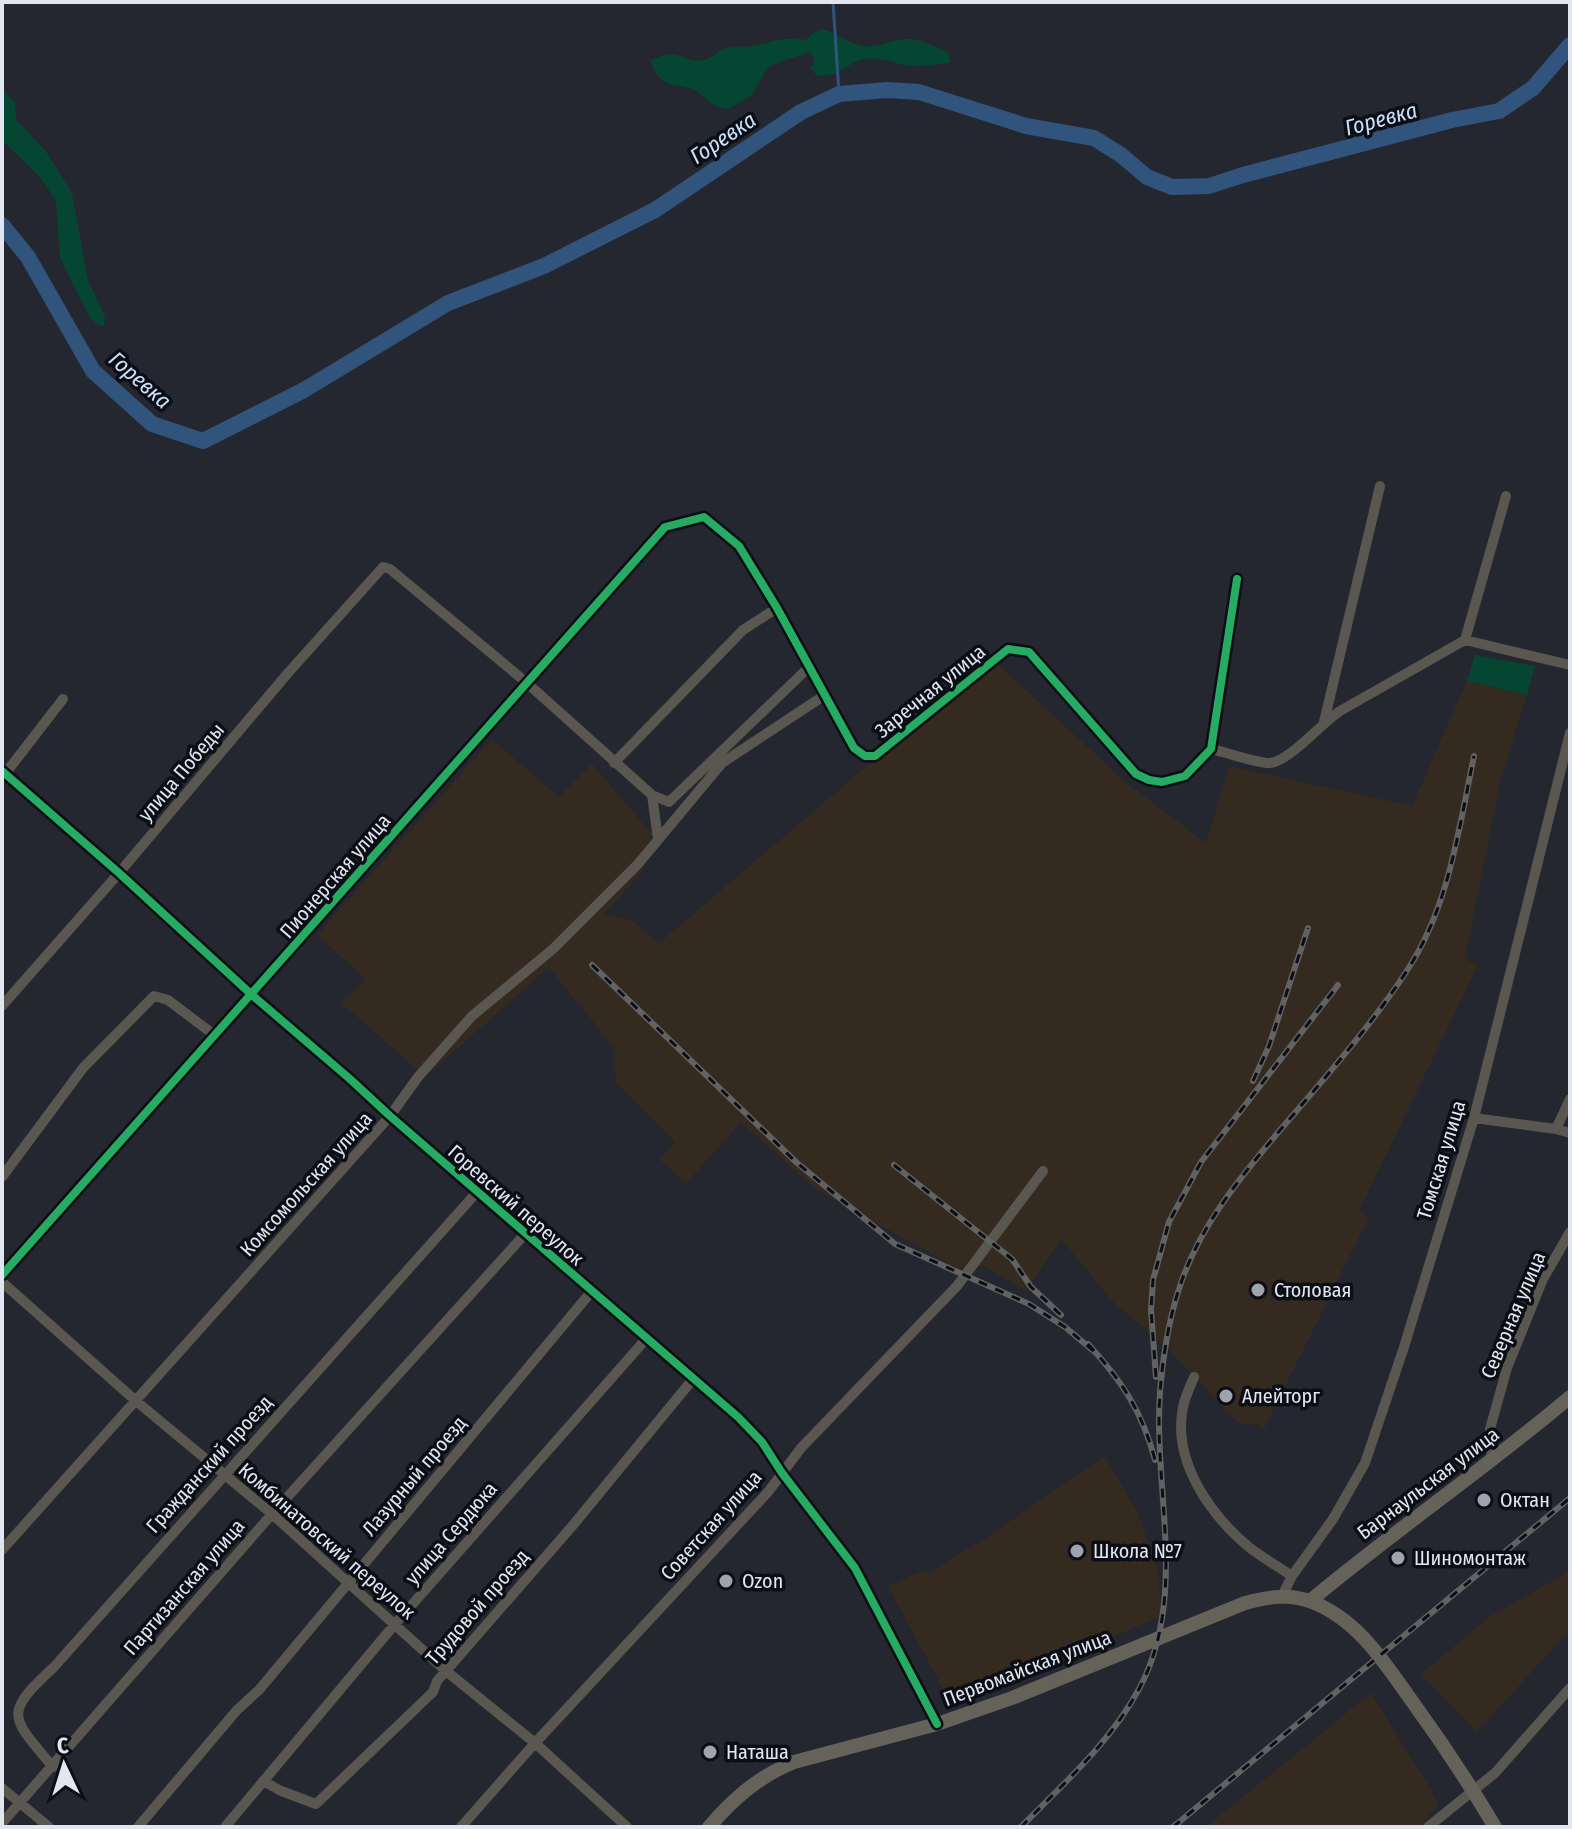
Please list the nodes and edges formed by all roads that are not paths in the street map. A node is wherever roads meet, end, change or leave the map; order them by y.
1 (1380, 486) dead end
2 (1506, 496) dead end
3 (704, 517) joint
4 (1237, 579) dead end
5 (777, 608) junction
6 (1465, 640) junction
7 (1570, 665) edge
8 (808, 668) junction
9 (527, 683) junction
10 (825, 695) junction
11 (63, 699) dead end
12 (1324, 722) junction
13 (1570, 733) edge
14 (1211, 749) junction
15 (614, 763) junction
16 (4, 772) edge
17 (652, 795) junction
18 (658, 839) junction
19 (119, 873) junction
20 (252, 995) junction
21 (2, 1006) edge
22 (213, 1034) junction
23 (1570, 1099) edge
24 (390, 1116) junction
25 (1474, 1118) junction
26 (1556, 1129) junction
27 (1570, 1133) edge
28 (1043, 1171) dead end
29 (2, 1177) edge
30 (477, 1192) junction
31 (1570, 1232) edge
32 (525, 1234) junction
33 (2, 1275) edge
34 (2, 1282) edge
35 (591, 1292) junction
36 (646, 1339) junction
37 (1194, 1377) dead end
38 (693, 1379) junction
39 (1570, 1397) edge
40 (136, 1401) junction
41 (1492, 1462) junction
42 (782, 1473) junction
43 (224, 1474) junction
44 (272, 1514) junction
45 (2, 1550) edge
46 (1292, 1576) junction
47 (348, 1582) junction
48 (1282, 1596) junction
49 (1310, 1601) junction
50 (395, 1624) junction
51 (446, 1671) junction
52 (1570, 1688) edge
53 (937, 1724) junction
54 (535, 1743) junction
55 (53, 1767) junction
56 (263, 1781) junction
57 (2, 1788) edge
58 (1474, 1791) junction
59 (21, 1803) junction
60 (2, 1823) edge
61 (49, 1827) edge
62 (138, 1827) edge
63 (225, 1827) edge
64 (461, 1827) edge
65 (627, 1827) edge
66 (709, 1827) edge
67 (1428, 1827) edge
68 (1495, 1827) edge

1 - 12 street
2 - 6 street
3 - 5 street, Заречная улица
3 - 9 street, Пионерская улица
4 - 14 street
5 - 8 street, Заречная улица
5 - 15 street
6 - 7 street
6 - 12 street
8 - 10 street, Заречная улица
8 - 17 street
9 - 15 street
9 - 19 street, улица Победы
9 - 20 street, Пионерская улица
10 - 14 street, Заречная улица
10 - 18 street, Комсомольская улица
11 - 16 street
12 - 14 street
13 - 25 street, Томская улица
15 - 17 street
16 - 19 street, Горевский переулок
17 - 18 street
18 - 24 street, Комсомольская улица
19 - 20 street, Горевский переулок
19 - 21 street, улица Победы
20 - 22 street, Пионерская улица
20 - 24 street, Горевский переулок
22 - 29 street
22 - 33 street, Пионерская улица
23 - 26 street
24 - 30 street, Горевский переулок
24 - 40 street, Комсомольская улица
25 - 26 street
25 - 46 street, Томская улица
26 - 27 street
28 - 42 street, Советская улица
30 - 32 street, Горевский переулок
30 - 43 street, Гражданский проезд
31 - 41 street, Северная улица
32 - 35 street, Горевский переулок
32 - 44 street, Партизанская улица
34 - 40 street, Комбинатовский переулок
35 - 36 street, Горевский переулок
35 - 47 street, Лазурный проезд
36 - 38 street, Горевский переулок
36 - 50 street, улица Сердюка
37 - 46 street
38 - 42 street, Горевский переулок
38 - 51 street, Трудовой проезд
39 - 41 main road, Барнаульская улица
40 - 43 street, Комбинатовский переулок
40 - 45 street, Комсомольская улица
41 - 49 main road, Барнаульская улица
42 - 53 street, Горевский переулок
42 - 54 street, Советская улица
43 - 44 street, Комбинатовский переулок
43 - 55 street, Гражданский проезд
44 - 47 street, Комбинатовский переулок
44 - 55 street, Партизанская улица
46 - 48 street
47 - 50 street, Комбинатовский переулок
47 - 62 street, Лазурный проезд
48 - 49 main road, Первомайская улица
48 - 53 main road, Первомайская улица
49 - 58 main road
50 - 51 street, Комбинатовский переулок
50 - 56 street, улица Сердюка
51 - 54 street, Комбинатовский переулок
51 - 56 street, Трудовой проезд
52 - 58 street
53 - 66 main road, Первомайская улица
54 - 64 street, Советская улица
54 - 65 street, Комбинатовский переулок
55 - 59 street, Партизанская улица
56 - 63 street, улица Сердюка
57 - 59 street
58 - 67 street
58 - 68 main road
59 - 60 street, Партизанская улица
59 - 61 street

